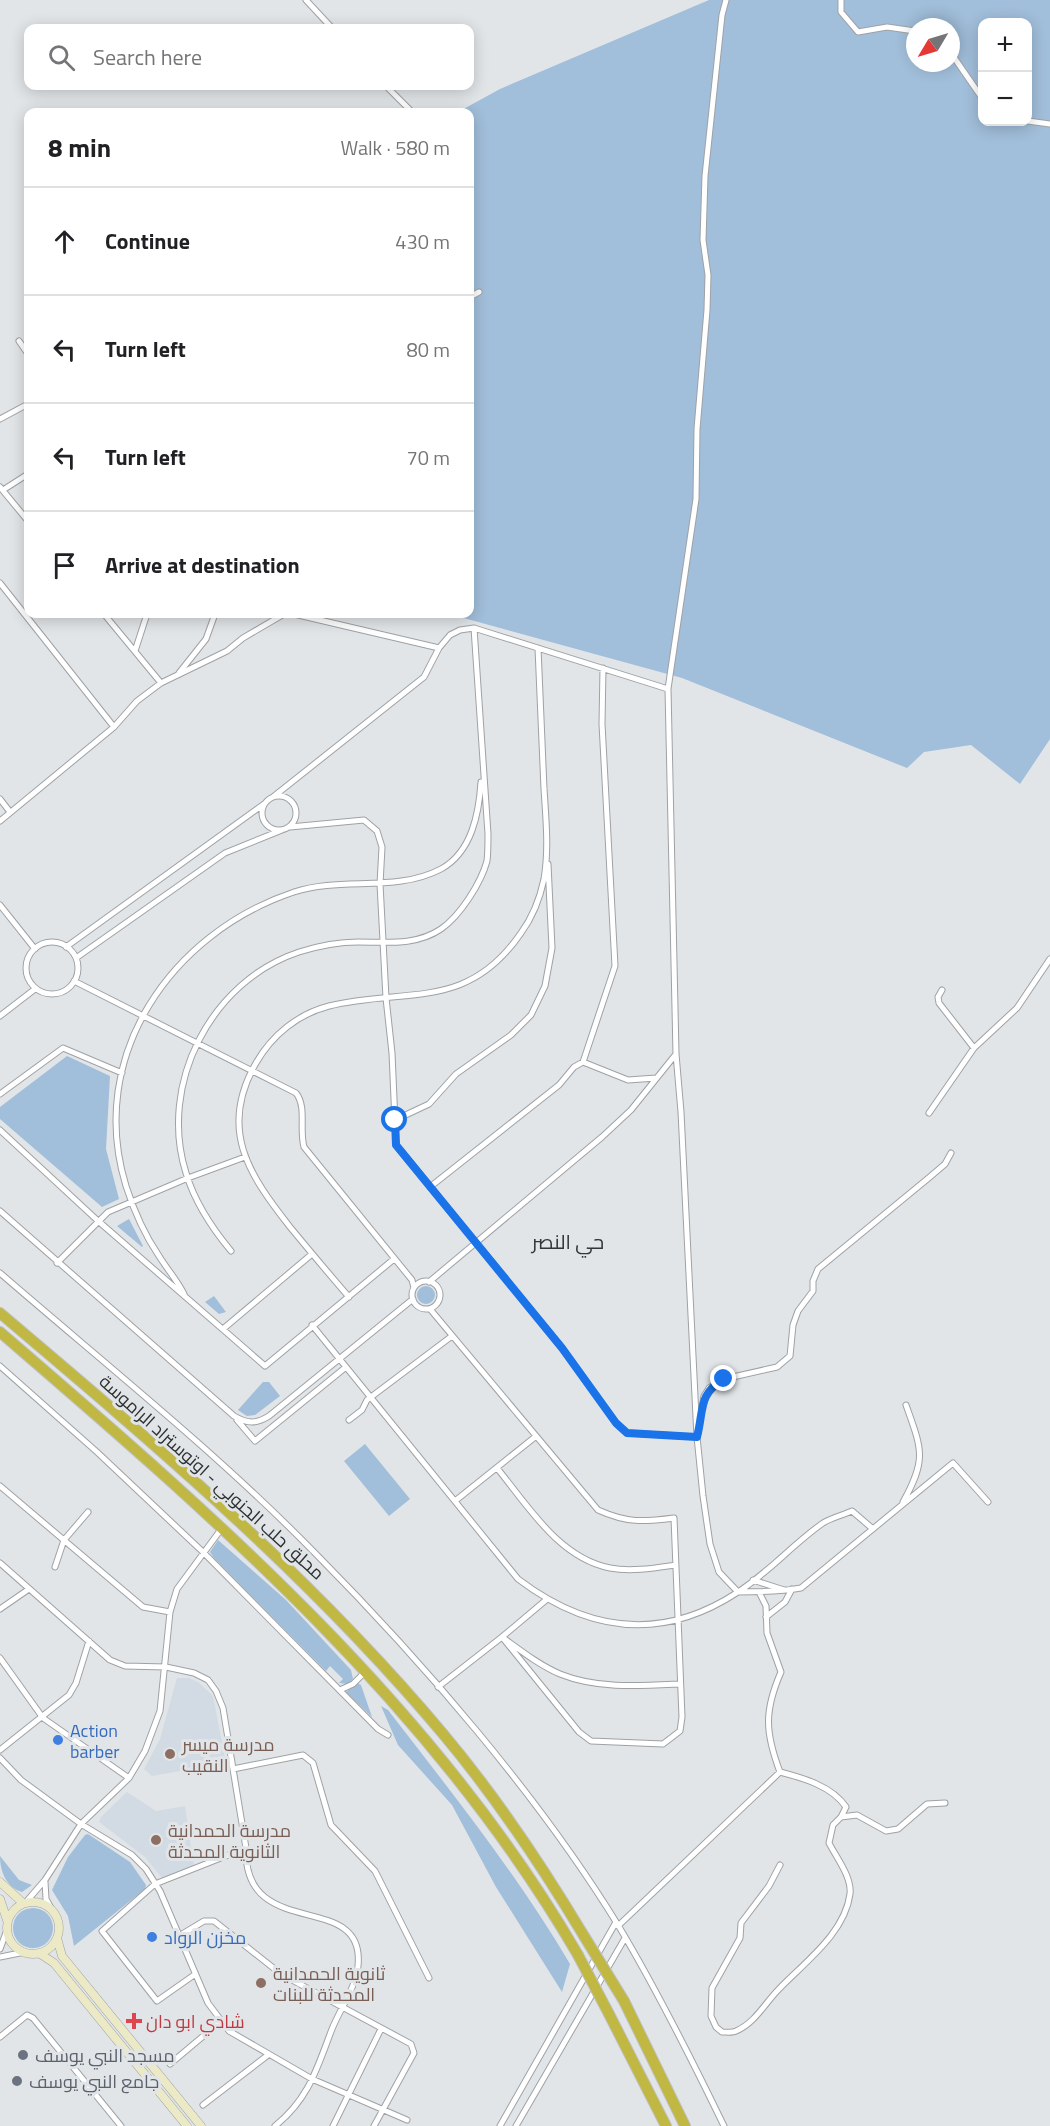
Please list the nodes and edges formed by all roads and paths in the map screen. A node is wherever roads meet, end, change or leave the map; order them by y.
1 (306, 0) edge
2 (718, 0) edge
3 (726, 0) edge
4 (841, 0) edge
5 (723, 9) junction
6 (328, 24) edge
7 (906, 30) edge
8 (960, 65) edge
9 (390, 90) edge
10 (978, 92) edge
11 (408, 108) edge
12 (1032, 122) edge
13 (1050, 124) edge
14 (479, 292) dead end
15 (474, 295) edge
16 (19, 341) dead end
17 (24, 348) edge
18 (24, 406) edge
19 (0, 419) edge
20 (24, 476) edge
21 (1, 488) edge
22 (24, 516) edge
23 (0, 583) edge
24 (24, 613) edge
25 (28, 618) edge
26 (107, 618) edge
27 (146, 618) edge
28 (214, 618) edge
29 (277, 618) edge
30 (311, 618) edge
31 (474, 628) junction
32 (439, 648) junction
33 (538, 648) junction
34 (135, 651) junction
35 (603, 668) junction
36 (178, 674) junction
37 (161, 683) junction
38 (668, 689) junction
39 (114, 727) junction
40 (483, 768) junction
41 (273, 797) junction
42 (0, 799) edge
43 (264, 804) junction
44 (10, 812) junction
45 (0, 821) edge
46 (290, 827) junction
47 (282, 830) junction
48 (547, 844) junction
49 (380, 884) junction
50 (0, 905) edge
51 (384, 944) junction
52 (66, 947) junction
53 (35, 949) junction
54 (76, 958) junction
55 (1050, 958) edge
56 (74, 981) junction
57 (35, 989) junction
58 (942, 990) dead end
59 (386, 998) junction
60 (143, 1014) junction
61 (0, 1016) edge
62 (198, 1042) junction
63 (975, 1048) junction
64 (676, 1054) junction
65 (583, 1062) junction
66 (252, 1070) junction
67 (122, 1073) junction
68 (656, 1078) junction
69 (0, 1094) edge
70 (929, 1113) dead end
71 (395, 1120) junction
72 (0, 1130) edge
73 (951, 1153) dead end
74 (245, 1157) junction
75 (188, 1178) junction
76 (430, 1187) junction
77 (132, 1204) junction
78 (0, 1211) edge
79 (97, 1220) junction
80 (474, 1242) junction
81 (231, 1251) dead end
82 (312, 1254) junction
83 (394, 1259) junction
84 (57, 1263) junction
85 (0, 1273) edge
86 (429, 1282) junction
87 (414, 1288) junction
88 (184, 1294) junction
89 (349, 1297) junction
90 (412, 1299) junction
91 (430, 1309) junction
92 (0, 1312) edge
93 (312, 1325) junction
94 (223, 1329) junction
95 (0, 1332) edge
96 (452, 1336) junction
97 (339, 1359) junction
98 (0, 1366) edge
99 (346, 1367) junction
100 (370, 1398) junction
101 (906, 1405) dead end
102 (234, 1416) junction
103 (349, 1420) dead end
104 (536, 1437) junction
105 (697, 1437) junction
106 (497, 1468) junction
107 (0, 1486) edge
108 (455, 1501) junction
109 (988, 1502) dead end
110 (901, 1506) junction
111 (88, 1512) dead end
112 (222, 1528) junction
113 (873, 1528) junction
114 (64, 1540) junction
115 (204, 1553) junction
116 (0, 1563) edge
117 (676, 1565) junction
118 (55, 1567) dead end
119 (753, 1580) junction
120 (29, 1588) junction
121 (789, 1590) junction
122 (738, 1592) junction
123 (760, 1594) junction
124 (546, 1600) junction
125 (0, 1609) edge
126 (170, 1612) junction
127 (766, 1617) junction
128 (678, 1619) junction
129 (502, 1637) junction
130 (89, 1641) junction
131 (0, 1658) edge
132 (166, 1667) junction
133 (362, 1675) dead end
134 (679, 1684) junction
135 (438, 1688) junction
136 (340, 1690) junction
137 (43, 1718) junction
138 (388, 1735) dead end
139 (0, 1750) edge
140 (0, 1758) edge
141 (232, 1769) junction
142 (780, 1772) junction
143 (129, 1778) junction
144 (945, 1803) dead end
145 (841, 1817) junction
146 (81, 1824) junction
147 (246, 1848) junction
148 (780, 1865) dead end
149 (45, 1880) junction
150 (0, 1882) edge
151 (155, 1884) junction
152 (0, 1899) edge
153 (25, 1903) junction
154 (52, 1910) junction
155 (617, 1924) junction
156 (7, 1926) junction
157 (179, 1936) junction
158 (57, 1938) junction
159 (625, 1938) junction
160 (0, 1949) edge
161 (25, 1953) junction
162 (39, 1953) junction
163 (0, 1958) edge
164 (194, 1975) junction
165 (429, 1978) dead end
166 (340, 2008) junction
167 (219, 2022) junction
168 (381, 2029) junction
169 (0, 2037) edge
170 (268, 2055) junction
171 (170, 2064) dead end
172 (312, 2079) junction
173 (349, 2095) junction
174 (203, 2105) dead end
175 (383, 2110) junction
176 (407, 2120) dead end
177 (121, 2126) edge
178 (187, 2126) edge
179 (201, 2126) edge
180 (275, 2126) edge
181 (333, 2126) edge
182 (374, 2126) edge
183 (500, 2126) edge
184 (516, 2126) edge
185 (666, 2126) edge
186 (685, 2126) edge
187 (724, 2126) edge

1 - 6 street
2 - 5 street
3 - 5 street
4 - 7 street
5 - 38 street
8 - 10 street
9 - 11 street
12 - 13 street
14 - 15 street
16 - 17 street
18 - 19 street
20 - 21 street
21 - 22 street
23 - 24 street
25 - 39 street
26 - 34 street
27 - 34 street
28 - 36 street
29 - 36 street
30 - 32 street
31 - 32 street
31 - 33 street
31 - 40 street
32 - 41 street
33 - 35 street
33 - 48 street
34 - 37 street
35 - 38 street
35 - 65 street
36 - 37 street
37 - 39 street
38 - 64 street
39 - 44 street
40 - 49 street
40 - 51 street
41 - 43 street
41 - 46 street
42 - 44 street
43 - 47 street
43 - 52 street
44 - 45 street
46 - 47 street
46 - 49 street
47 - 54 street
48 - 59 street
48 - 71 street
49 - 51 street
49 - 60 street
50 - 53 street
51 - 59 street
51 - 62 street
52 - 53 street
52 - 54 street
53 - 57 street
54 - 56 street
55 - 63 street
56 - 57 street
56 - 60 street
57 - 61 street
58 - 63 street
59 - 66 street
59 - 71 street
60 - 62 street
60 - 67 street
62 - 66 street
62 - 75 street
63 - 70 street
64 - 68 street
64 - 105 street
65 - 68 street
65 - 76 street
66 - 74 street
66 - 83 street
67 - 69 street
67 - 77 street
68 - 80 street
71 - 76 street
72 - 79 street
73 - 105 street
74 - 75 street
74 - 82 street
75 - 77 street
75 - 81 street
76 - 80 street
77 - 79 street
77 - 88 street
78 - 84 street
79 - 84 street
79 - 88 street
80 - 86 street
80 - 105 street
82 - 89 street
82 - 94 street
83 - 87 street
83 - 89 street
84 - 102 street
85 - 135 street
86 - 87 street
86 - 91 street
87 - 90 street
88 - 94 street
89 - 93 street
90 - 91 street
90 - 97 street
91 - 96 street
92 - 186 highway, محلق حلب الجنوبي - اوتوستراد الراموسة, bridge
93 - 94 street
93 - 97 street
95 - 112 highway, محلق حلب الجنوبي - اوتوستراد الراموسة
96 - 100 street
96 - 104 street
97 - 99 street
97 - 102 street
98 - 115 street
99 - 100 street
99 - 102 street
100 - 103 street
100 - 108 street
101 - 110 street
104 - 106 street
104 - 117 street
105 - 122 street
106 - 108 street
106 - 117 street
107 - 114 street
108 - 124 street
109 - 110 street
110 - 113 street
111 - 114 street
112 - 115 street
112 - 185 highway, محلق حلب الجنوبي - اوتوستراد الراموسة, bridge
113 - 119 street
113 - 121 street
114 - 118 street
114 - 126 street
115 - 126 street
115 - 136 street
116 - 120 street
117 - 128 street
119 - 121 street
119 - 122 street
120 - 125 street
120 - 130 street
121 - 123 street
121 - 127 street
122 - 123 street
122 - 128 street
123 - 127 street
124 - 128 street
124 - 129 street
126 - 132 street
127 - 142 street
128 - 134 street
129 - 134 street
129 - 134 street
129 - 135 street
130 - 132 street
130 - 137 street
131 - 137 street
132 - 141 street
132 - 143 street
133 - 136 street
135 - 155 street
136 - 138 street
137 - 139 street
137 - 143 street
140 - 146 street
141 - 147 street
141 - 165 street
142 - 145 street
142 - 155 street
143 - 146 street
144 - 145 street
145 - 148 street
146 - 149 street
146 - 151 street
147 - 151 street
147 - 166 street
149 - 153 street
149 - 154 street
150 - 153 street
151 - 157 street
151 - 164 street
152 - 156 street
153 - 154 street
153 - 156 street
154 - 158 street
155 - 159 street
155 - 183 street
156 - 160 street
156 - 161 street
157 - 164 street
157 - 166 street
158 - 162 street
158 - 179 street
159 - 184 street
159 - 187 street
161 - 162 street
161 - 163 street
162 - 178 street
164 - 167 street
166 - 168 street
166 - 172 street
167 - 170 street
167 - 171 street
168 - 173 street
168 - 175 street
169 - 177 street
170 - 172 street
170 - 174 street
172 - 173 street
172 - 180 street
173 - 175 street
173 - 181 street
175 - 176 street
175 - 182 street

